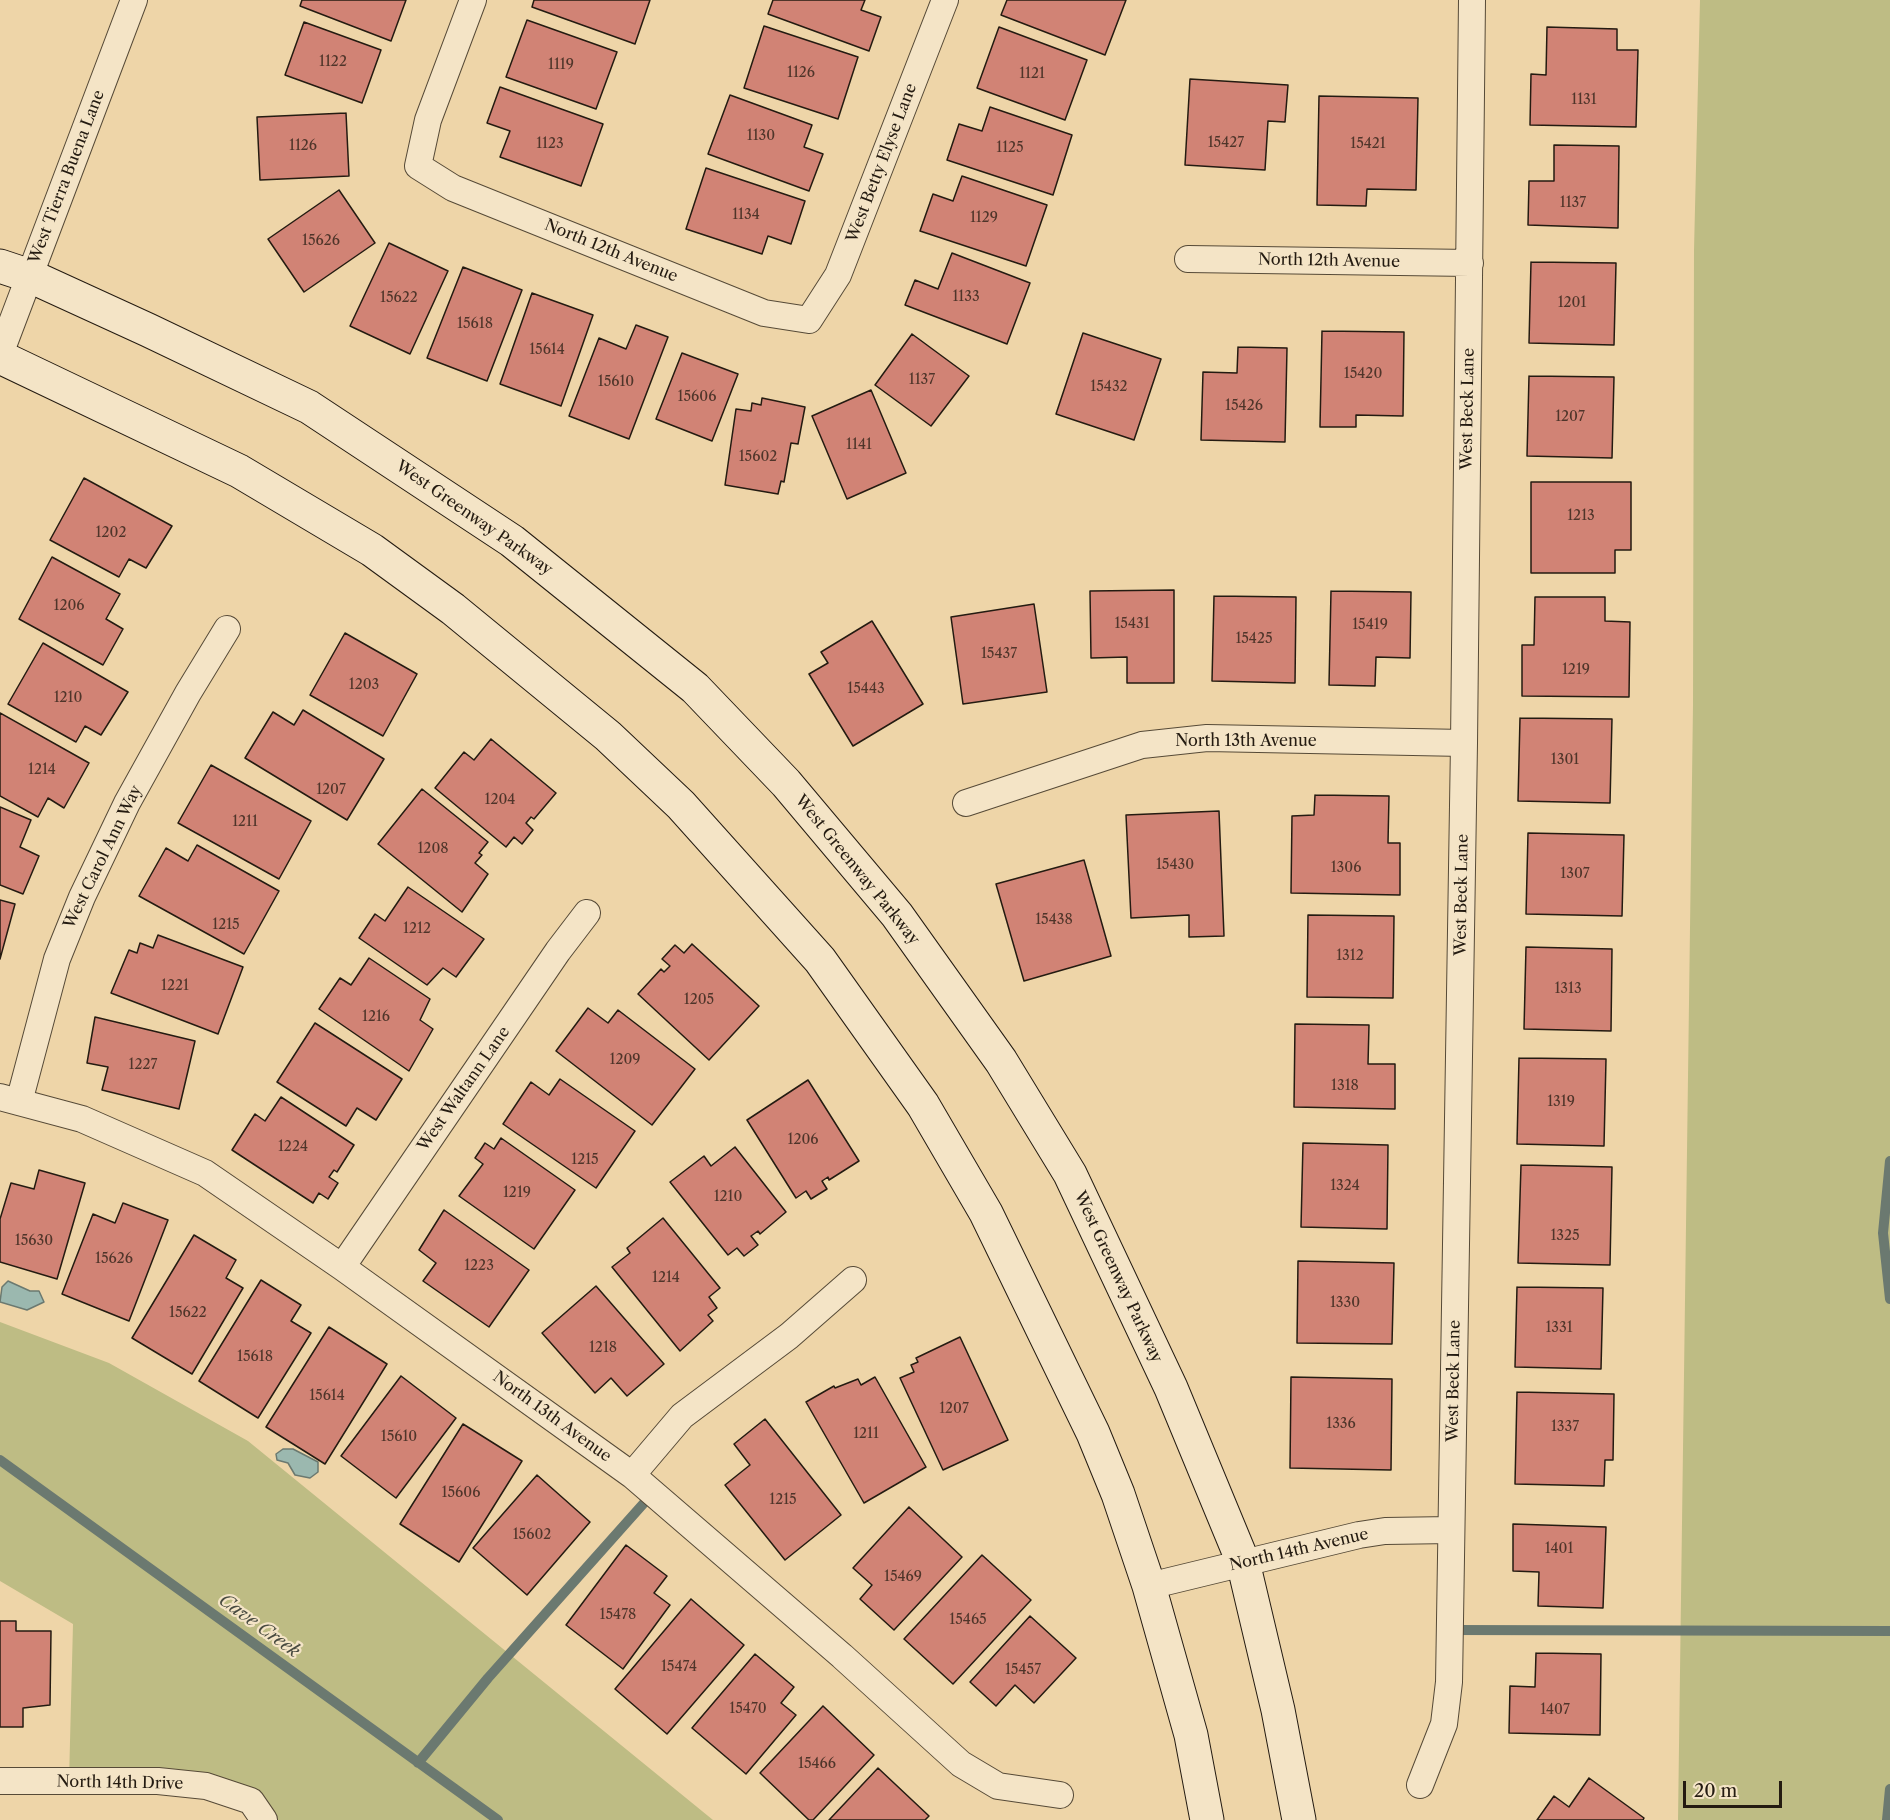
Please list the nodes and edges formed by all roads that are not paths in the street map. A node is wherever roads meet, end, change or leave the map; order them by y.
1 (134, 0) edge
2 (473, 0) edge
3 (945, 0) edge
4 (1472, 0) edge
5 (1188, 259) dead end
6 (1470, 263) junction
7 (15, 271) edge
8 (809, 320) joint
9 (0, 355) edge
10 (227, 629) dead end
11 (1464, 743) junction
12 (966, 803) dead end
13 (587, 913) dead end
14 (9, 1100) edge
15 (342, 1267) junction
16 (853, 1280) dead end
17 (632, 1475) junction
18 (1451, 1530) junction
19 (1243, 1562) junction
20 (1149, 1586) junction
21 (0, 1781) edge
22 (1420, 1785) dead end
23 (1060, 1796) dead end
24 (264, 1820) edge
25 (1207, 1820) edge
26 (1299, 1820) edge

1 - 7 street, West Tierra Buena Lane
2 - 8 street, North 12th Avenue
3 - 8 street, West Betty Elyse Lane
4 - 6 street, West Beck Lane
5 - 6 street, North 12th Avenue
6 - 11 street, West Beck Lane
7 - 9 street, West Tierra Buena Lane
7 - 19 main road, West Greenway Parkway
9 - 20 main road
10 - 14 street, West Carol Ann Way
11 - 12 street, North 13th Avenue
11 - 18 street, West Beck Lane
13 - 15 street, West Waltann Lane
14 - 15 street, North 13th Avenue
15 - 17 street, North 13th Avenue
16 - 17 street
17 - 23 street, North 13th Avenue
18 - 19 street, North 14th Avenue
18 - 22 street, West Beck Lane
19 - 20 street, North 14th Avenue
19 - 26 main road, West Greenway Parkway
20 - 25 main road
21 - 24 street, North 14th Drive

